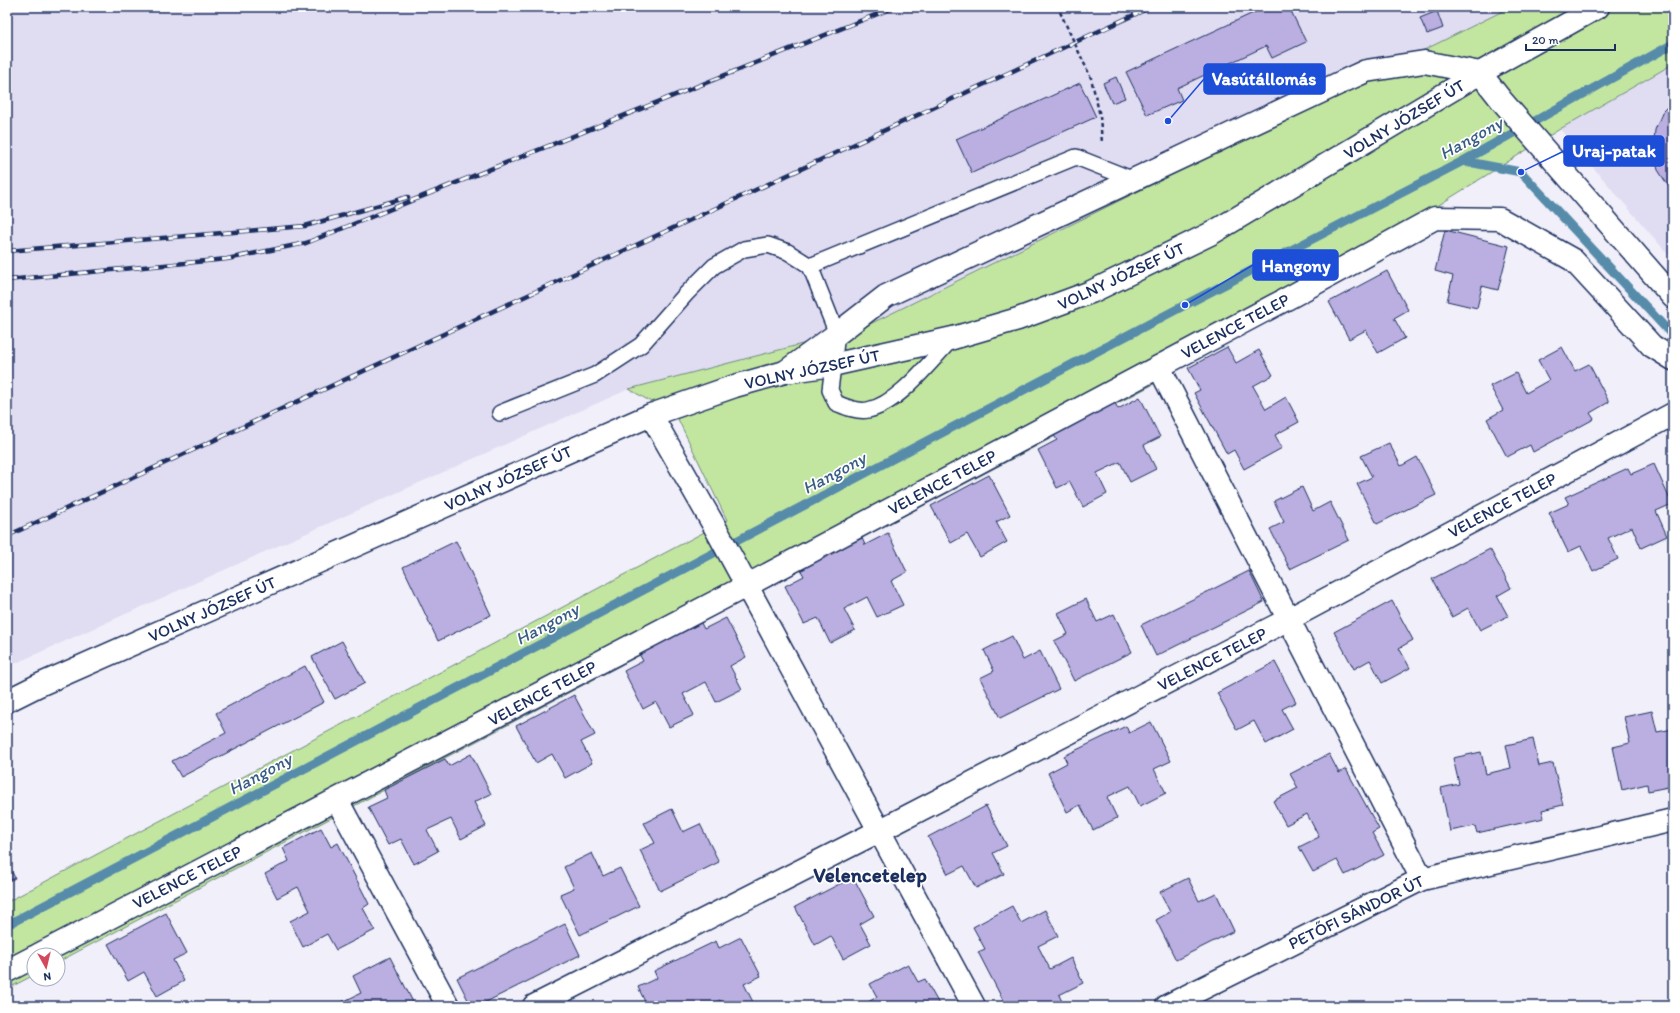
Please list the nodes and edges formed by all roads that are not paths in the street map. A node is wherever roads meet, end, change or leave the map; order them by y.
1 (1598, 7) edge
2 (1480, 73) junction
3 (1134, 180) junction
4 (810, 266) junction
5 (1673, 297) edge
6 (837, 334) junction
7 (953, 338) junction
8 (1673, 359) edge
9 (832, 365) junction
10 (1159, 367) junction
11 (785, 372) junction
12 (500, 413) dead end
13 (1673, 414) edge
14 (651, 415) junction
15 (746, 586) junction
16 (1289, 619) junction
17 (7, 701) edge
18 (337, 800) junction
19 (1673, 820) edge
20 (879, 831) junction
21 (1422, 879) junction
22 (53, 947) edge
23 (26, 961) edge
24 (7, 971) edge
25 (448, 1006) edge
26 (534, 1006) edge
27 (974, 1006) edge
28 (1167, 1006) edge

1 - 2 street, VOLNY JÓZSEF ÚT
2 - 3 street
2 - 5 street
2 - 7 street, VOLNY JÓZSEF ÚT
3 - 4 lane
3 - 6 street
4 - 6 lane
4 - 12 lane
6 - 9 lane
6 - 11 street
7 - 9 street, VOLNY JÓZSEF ÚT
7 - 9 lane
8 - 10 street, VELENCE TELEP
9 - 11 street, VOLNY JÓZSEF ÚT
10 - 15 street, VELENCE TELEP
10 - 16 street
11 - 14 street, VOLNY JÓZSEF ÚT
13 - 16 street, VELENCE TELEP
14 - 15 street
14 - 17 street, VOLNY JÓZSEF ÚT
15 - 18 street, VELENCE TELEP
15 - 20 street
16 - 20 street, VELENCE TELEP
16 - 21 street
18 - 22 street, VELENCE TELEP
18 - 25 street
19 - 21 street, PETŐFI SÁNDOR ÚT
20 - 26 street, VELENCE TELEP
20 - 27 street
21 - 28 street, PETŐFI SÁNDOR ÚT
23 - 24 street

